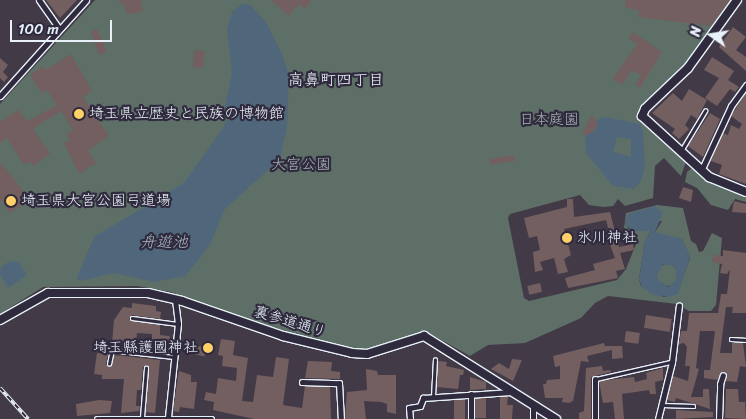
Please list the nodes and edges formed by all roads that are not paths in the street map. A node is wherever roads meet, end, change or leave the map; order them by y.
1 (39, 0) edge
2 (86, 0) edge
3 (737, 0) edge
4 (59, 29) junction
5 (746, 85) edge
6 (0, 96) edge
7 (706, 111) dead end
8 (680, 152) junction
9 (701, 171) junction
10 (746, 192) edge
11 (175, 299) junction
12 (679, 304) dead end
13 (132, 318) dead end
14 (0, 320) edge
15 (178, 324) junction
16 (731, 339) dead end
17 (746, 340) edge
18 (102, 349) dead end
19 (112, 350) junction
20 (174, 357) junction
21 (435, 360) dead end
22 (672, 362) junction
23 (110, 364) dead end
24 (146, 368) dead end
25 (724, 375) dead end
26 (595, 379) joint
27 (302, 382) dead end
28 (514, 392) junction
29 (471, 394) junction
30 (433, 397) junction
31 (533, 404) junction
32 (659, 405) junction
33 (693, 406) dead end
34 (142, 417) junction
35 (166, 417) edge
36 (97, 419) edge
37 (104, 419) edge
38 (211, 419) edge
39 (341, 419) edge
40 (410, 419) edge
41 (471, 419) edge
42 (533, 419) edge
43 (556, 419) edge
44 (595, 419) edge
45 (658, 419) edge
46 (719, 419) edge

1 - 4 street
2 - 4 street
3 - 8 street
4 - 6 street
5 - 9 street
7 - 8 lane
8 - 9 street
9 - 10 street
11 - 14 street, 裏参道通り
11 - 15 street
11 - 28 street, 裏参道通り
12 - 22 street
13 - 15 lane
15 - 20 street
16 - 17 lane
18 - 19 lane
19 - 20 lane
19 - 23 lane
20 - 35 street
21 - 30 lane
22 - 26 lane
22 - 32 street
24 - 34 lane
25 - 46 street
26 - 44 street
27 - 39 street
28 - 29 street
28 - 31 street, 裏参道通り
29 - 30 street
29 - 41 street
30 - 40 street
31 - 42 street
31 - 43 street, 裏参道通り
32 - 33 lane
32 - 45 street
34 - 35 street
34 - 37 street
35 - 38 street
36 - 37 street

